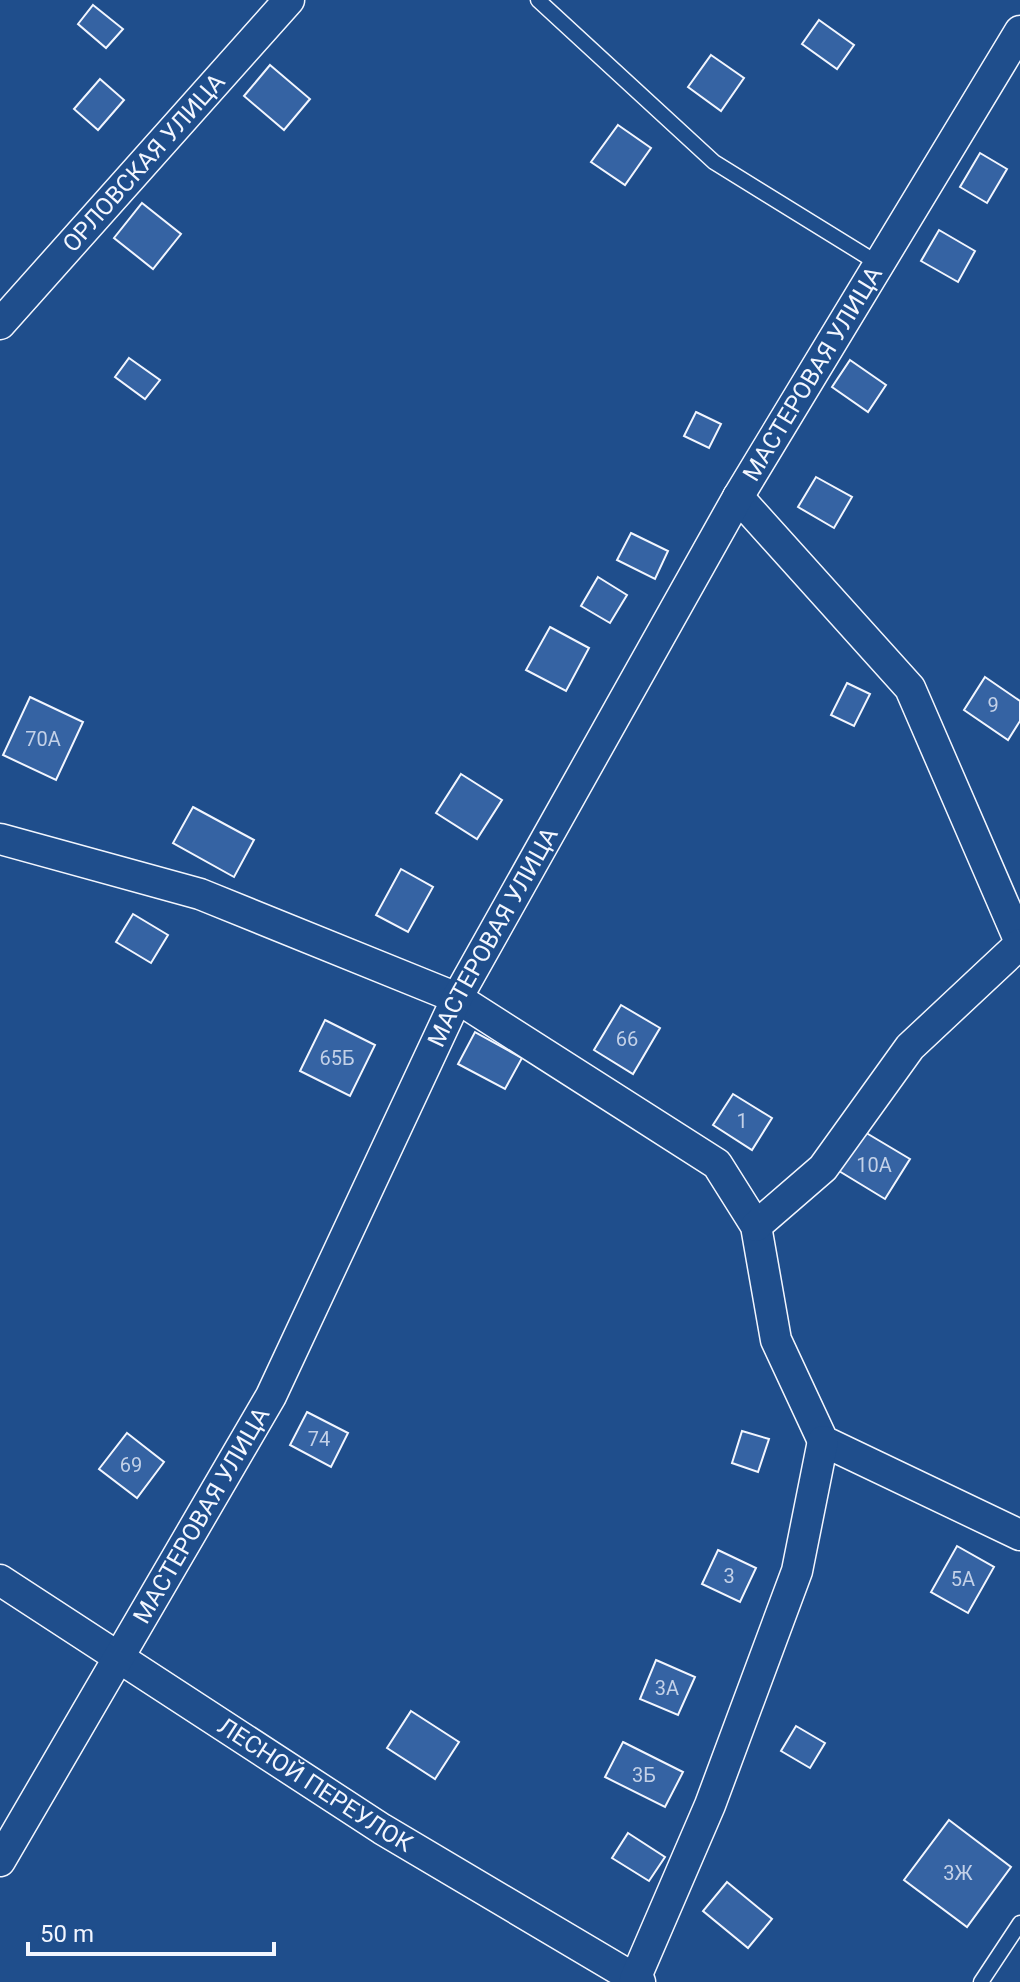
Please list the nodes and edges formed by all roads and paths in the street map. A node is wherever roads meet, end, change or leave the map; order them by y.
1 (289, 0) edge
2 (538, 0) edge
3 (1020, 31) edge
4 (879, 264) junction
5 (0, 324) edge
6 (738, 497) junction
7 (0, 839) edge
8 (1020, 943) edge
9 (457, 998) junction
10 (756, 1226) junction
11 (823, 1441) junction
12 (1020, 1535) edge
13 (0, 1580) edge
14 (119, 1660) junction
15 (0, 1861) edge
16 (1020, 1923) edge
17 (636, 1981) edge
18 (981, 1982) edge

1 - 5 street, ОРЛОВСКАЯ УЛИЦА
2 - 4 lane
3 - 4 street, МАСТЕРОВАЯ УЛИЦА
4 - 6 street, МАСТЕРОВАЯ УЛИЦА
6 - 8 street
6 - 9 street, МАСТЕРОВАЯ УЛИЦА
7 - 9 street
8 - 10 street
9 - 10 street
9 - 14 street, МАСТЕРОВАЯ УЛИЦА
10 - 11 street
11 - 12 street
11 - 17 street, ЛЕСНОЙ ПЕРЕУЛОК
13 - 14 street, ЛЕСНОЙ ПЕРЕУЛОК
14 - 15 street, МАСТЕРОВАЯ УЛИЦА
14 - 17 street, ЛЕСНОЙ ПЕРЕУЛОК
16 - 18 lane

